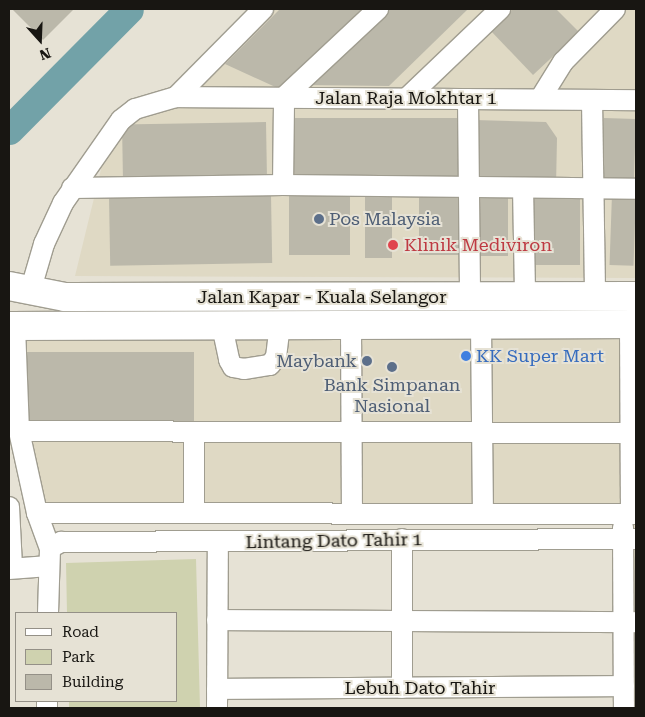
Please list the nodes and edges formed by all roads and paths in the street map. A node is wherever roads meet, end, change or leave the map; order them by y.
1 (262, 9) edge
2 (378, 9) edge
3 (500, 9) edge
4 (615, 9) edge
5 (176, 97) junction
6 (284, 97) junction
7 (406, 98) junction
8 (468, 99) junction
9 (540, 99) junction
10 (592, 100) junction
11 (636, 100) edge
12 (283, 185) junction
13 (469, 187) junction
14 (72, 188) junction
15 (522, 188) junction
16 (594, 189) junction
17 (636, 189) edge
18 (19, 289) edge
19 (470, 296) junction
20 (525, 296) junction
21 (596, 296) junction
22 (636, 296) edge
23 (633, 324) edge
24 (222, 326) junction
25 (280, 326) junction
26 (351, 326) junction
27 (481, 326) junction
28 (12, 327) edge
29 (19, 431) junction
30 (194, 432) junction
31 (352, 432) junction
32 (483, 433) junction
33 (633, 433) edge
34 (9, 507) edge
35 (37, 513) junction
36 (194, 513) junction
37 (352, 514) junction
38 (483, 514) junction
39 (630, 515) edge
40 (402, 539) junction
41 (630, 539) edge
42 (218, 542) junction
43 (49, 557) junction
44 (10, 568) edge
45 (48, 612) edge
46 (402, 619) junction
47 (217, 620) junction
48 (630, 622) edge
49 (624, 686) junction
50 (402, 688) junction
51 (217, 698) edge
52 (624, 708) edge

1 - 5 street
2 - 6 street
3 - 7 street
4 - 9 street
5 - 6 street, Jalan Raja Mokhtar 1
5 - 14 street
6 - 7 street, Jalan Raja Mokhtar 1
6 - 12 street
7 - 8 street, Jalan Raja Mokhtar 1
8 - 9 street, Jalan Raja Mokhtar 1
8 - 13 street
9 - 10 street, Jalan Raja Mokhtar 1
10 - 11 street, Jalan Raja Mokhtar 1
10 - 16 street
12 - 13 street
12 - 14 street
13 - 15 street
13 - 19 street
14 - 18 street
15 - 16 street
15 - 20 street
16 - 17 street
16 - 21 street
18 - 19 highway, Jalan Kapar - Kuala Selangor
19 - 20 highway, Jalan Kapar - Kuala Selangor
20 - 21 highway, Jalan Kapar - Kuala Selangor
21 - 22 highway, Jalan Kapar - Kuala Selangor
23 - 27 highway, Jalan Kapar - Kuala Selangor
23 - 33 street
24 - 25 highway, Jalan Kapar - Kuala Selangor
24 - 25 street
24 - 28 highway, Jalan Kapar - Kuala Selangor
25 - 26 highway, Jalan Kapar - Kuala Selangor
26 - 27 highway, Jalan Kapar - Kuala Selangor
26 - 31 street
27 - 32 street
28 - 29 street
29 - 30 street
29 - 35 street
30 - 31 street
30 - 36 street
31 - 32 street
31 - 37 street
32 - 33 street
32 - 38 street
33 - 39 street
34 - 44 street
35 - 36 street
35 - 43 street
36 - 37 street
37 - 38 street
38 - 39 street
39 - 41 street
40 - 41 street, Lintang Dato Tahir 1
40 - 42 street, Lintang Dato Tahir 1
40 - 46 street
41 - 48 street
42 - 43 street, Lintang Dato Tahir 1
42 - 47 street
43 - 44 street, Lintang Dato Tahir 1
43 - 45 street
46 - 47 street
46 - 48 street
46 - 50 street
47 - 51 street
48 - 49 street
49 - 50 street, Lebuh Dato Tahir
49 - 52 street
50 - 51 street, Lebuh Dato Tahir

